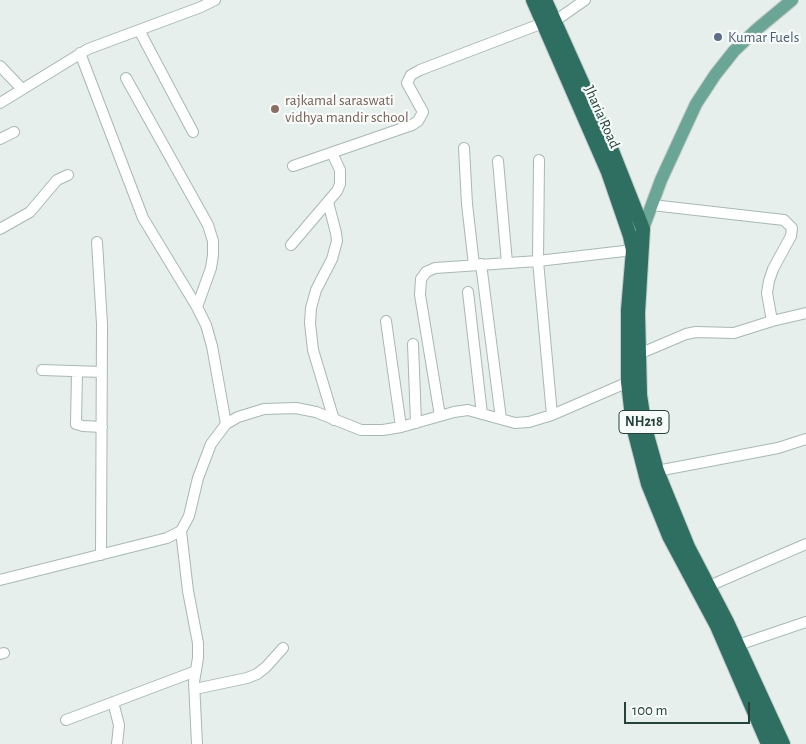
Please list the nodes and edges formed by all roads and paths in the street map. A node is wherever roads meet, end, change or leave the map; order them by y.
1 (215, 0) edge
2 (533, 0) edge
3 (545, 0) edge
4 (585, 0) edge
5 (792, 0) edge
6 (200, 4) edge
7 (549, 22) junction
8 (139, 30) junction
9 (80, 53) junction
10 (0, 66) edge
11 (126, 78) dead end
12 (22, 89) junction
13 (0, 103) edge
14 (14, 132) dead end
15 (193, 132) dead end
16 (0, 139) edge
17 (464, 148) dead end
18 (332, 153) junction
19 (539, 160) dead end
20 (498, 161) dead end
21 (293, 166) dead end
22 (68, 175) dead end
23 (328, 202) junction
24 (652, 205) junction
25 (643, 229) junction
26 (0, 230) edge
27 (98, 242) dead end
28 (291, 245) dead end
29 (632, 250) junction
30 (538, 261) junction
31 (507, 263) junction
32 (477, 265) junction
33 (468, 292) dead end
34 (197, 307) junction
35 (806, 314) edge
36 (386, 321) dead end
37 (772, 321) junction
38 (413, 344) dead end
39 (639, 354) junction
40 (42, 370) dead end
41 (77, 372) junction
42 (102, 372) junction
43 (633, 380) junction
44 (482, 414) junction
45 (552, 415) junction
46 (440, 416) junction
47 (501, 419) junction
48 (334, 420) junction
49 (416, 423) junction
50 (226, 424) junction
51 (102, 427) junction
52 (401, 428) junction
53 (806, 439) edge
54 (657, 471) junction
55 (181, 531) junction
56 (806, 544) edge
57 (101, 554) junction
58 (0, 580) edge
59 (708, 586) junction
60 (711, 601) junction
61 (806, 622) edge
62 (722, 624) junction
63 (738, 645) junction
64 (283, 648) dead end
65 (196, 671) junction
66 (195, 689) junction
67 (113, 702) junction
68 (66, 720) dead end
69 (117, 744) edge
70 (197, 744) edge
71 (768, 744) edge
72 (783, 744) edge

1 - 6 street
2 - 7 highway, Jharia Road / NH218
3 - 7 highway, Jharia Road / NH218
4 - 7 street
5 - 24 main road
6 - 8 street
7 - 18 street
7 - 25 highway, Jharia Road / NH218
7 - 29 highway, Jharia Road / NH218
8 - 9 street
8 - 15 street
9 - 12 street
9 - 34 street
10 - 12 street
11 - 34 street
12 - 13 street
14 - 16 street
17 - 32 street
18 - 21 street
18 - 23 street
19 - 30 street
20 - 31 street
22 - 26 street
23 - 28 street
23 - 48 street
24 - 25 main road
24 - 37 street
25 - 29 main road
25 - 39 highway, NH218
27 - 42 street
29 - 30 street
29 - 43 highway, NH218
30 - 31 street
30 - 45 street
31 - 32 street
32 - 46 street
32 - 47 street
33 - 44 street
34 - 50 street
35 - 37 street
36 - 52 street
37 - 39 street
38 - 49 street
39 - 43 highway, NH218
40 - 41 street
41 - 42 street
41 - 51 street
42 - 51 street
43 - 45 street
43 - 54 highway, NH218
43 - 60 highway, NH218
44 - 46 street
44 - 47 street
45 - 47 street
46 - 49 street
48 - 50 street
48 - 52 street
49 - 52 street
50 - 55 street
51 - 57 street
53 - 54 street
54 - 59 highway, NH218
55 - 57 street
55 - 65 street
56 - 59 street
57 - 58 street
59 - 60 highway, NH218
60 - 62 highway, NH218
61 - 63 street
62 - 63 highway, NH218
62 - 71 highway, NH218
63 - 72 highway, NH218
64 - 66 street
65 - 66 street
65 - 67 street
66 - 70 street
67 - 68 street
67 - 69 street

